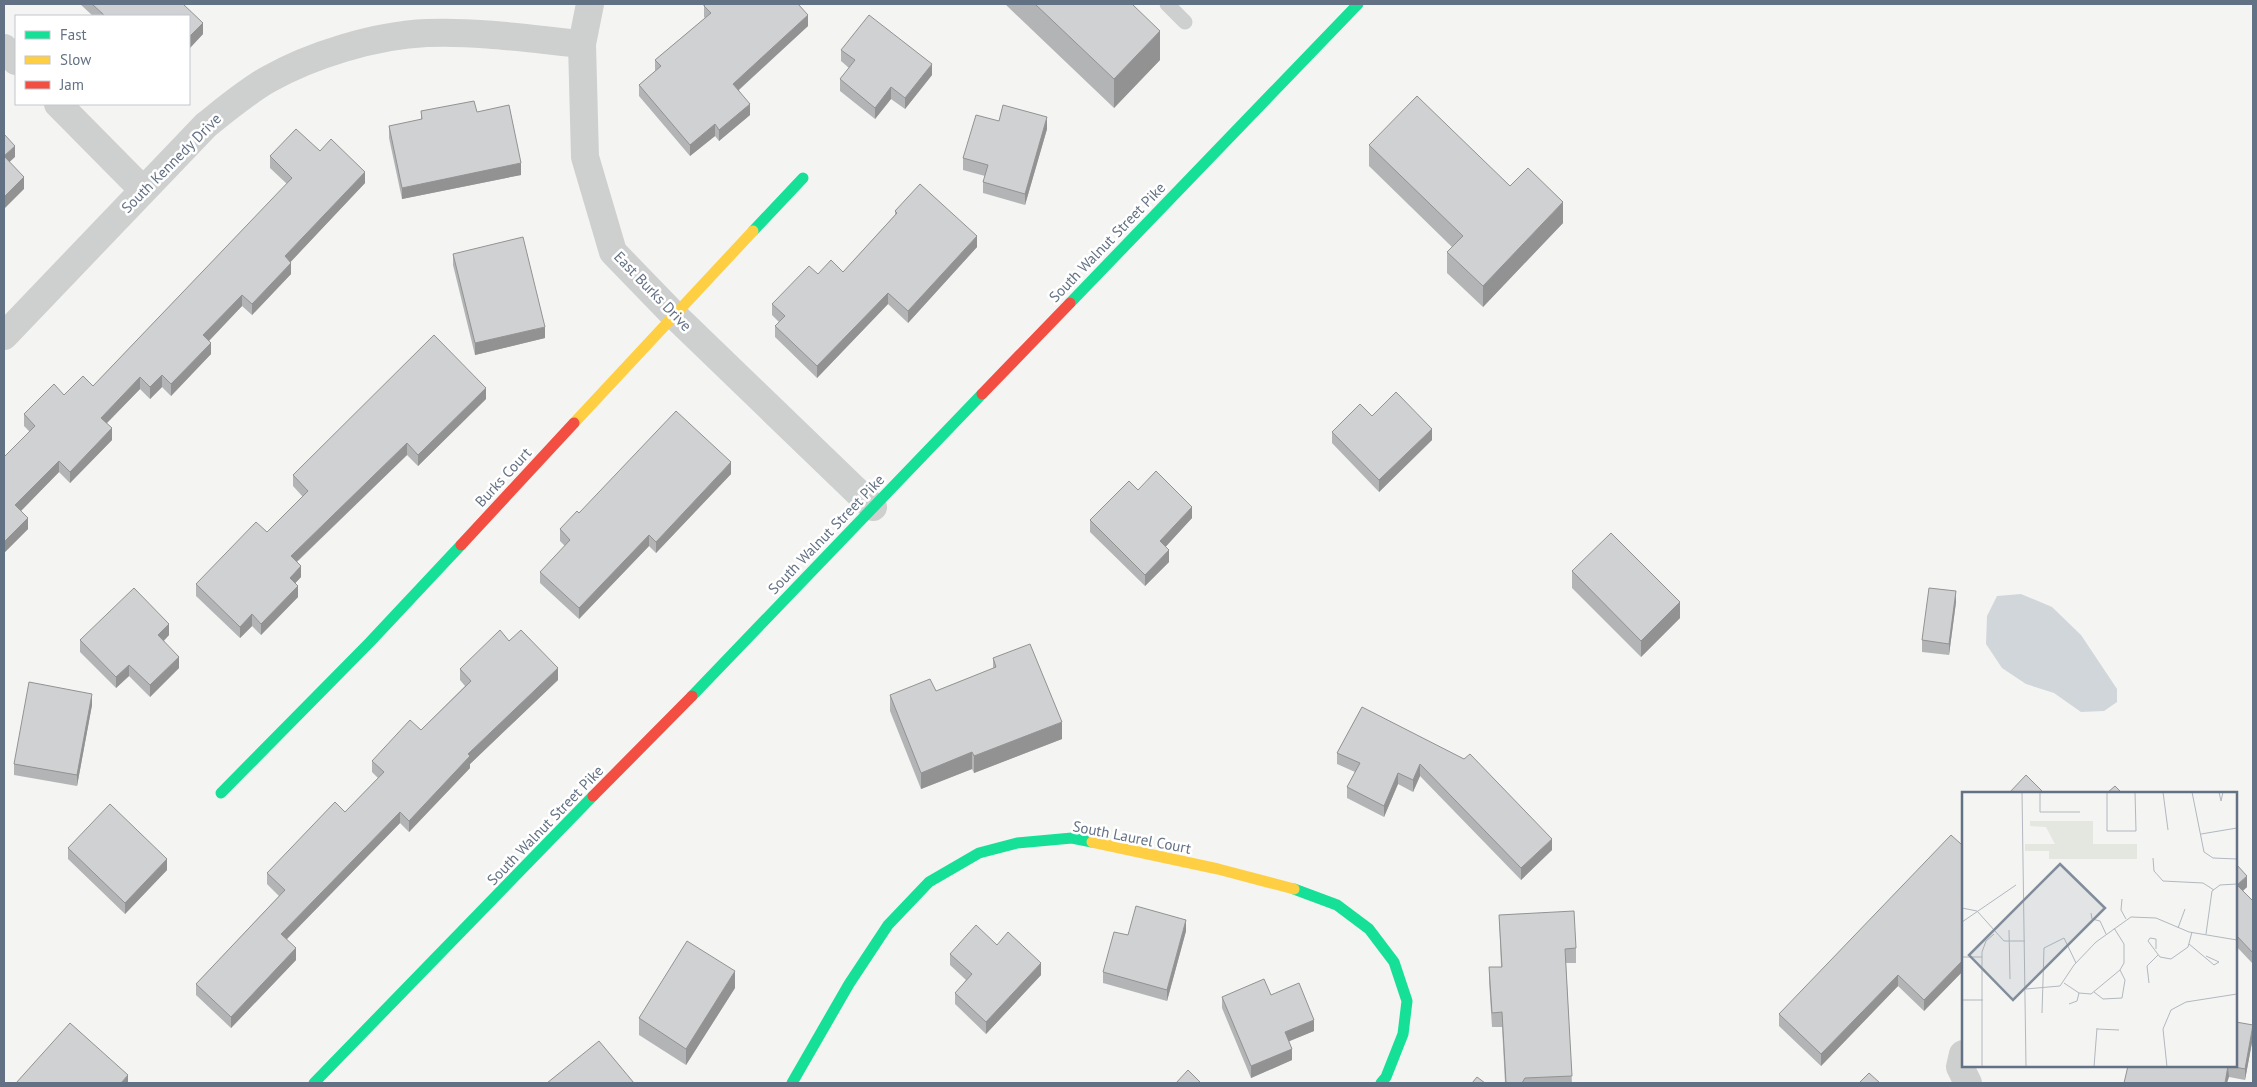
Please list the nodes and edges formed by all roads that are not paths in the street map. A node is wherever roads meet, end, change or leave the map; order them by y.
1 (590, 4) edge
2 (1167, 4) edge
3 (1358, 4) edge
4 (1185, 22) dead end
5 (582, 44) junction
6 (4, 48) edge
7 (15, 60) edge
8 (59, 105) edge
9 (803, 178) dead end
10 (143, 190) junction
11 (675, 316) junction
12 (4, 336) edge
13 (873, 507) junction
14 (221, 792) dead end
15 (1962, 1058) edge
16 (314, 1083) edge
17 (792, 1083) edge
18 (1381, 1083) edge
19 (1968, 1083) edge

1 - 5 street, East Burks Drive
2 - 4 lane
3 - 13 street, South Walnut Street Pike
5 - 10 street, South Kennedy Drive
5 - 11 street, East Burks Drive
6 - 7 street
8 - 10 street
9 - 11 street, Burks Court
10 - 12 street, South Kennedy Drive
11 - 13 street, East Burks Drive
11 - 14 street, Burks Court
13 - 16 street, South Walnut Street Pike
15 - 19 street
17 - 18 street, South Laurel Court

